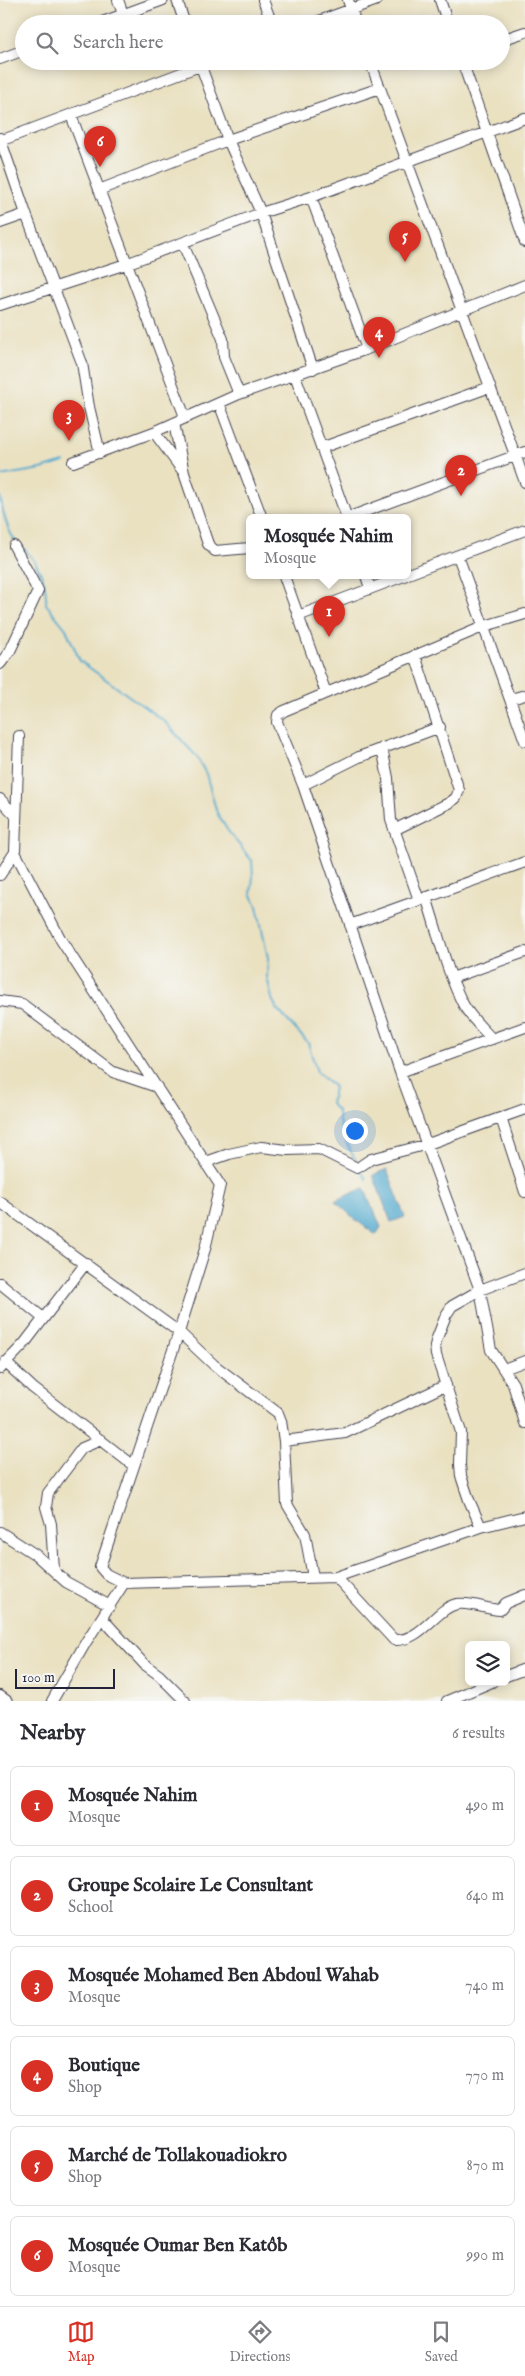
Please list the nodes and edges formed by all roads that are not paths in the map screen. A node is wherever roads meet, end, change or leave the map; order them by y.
1 (118, 0) edge
2 (163, 0) edge
3 (177, 0) edge
4 (263, 0) edge
5 (377, 0) edge
6 (440, 0) edge
7 (349, 5) edge
8 (123, 14) joint
9 (182, 15) edge
10 (269, 15) edge
11 (329, 15) edge
12 (445, 15) edge
13 (525, 32) edge
14 (510, 37) edge
15 (15, 53) edge
16 (0, 59) edge
17 (185, 70) edge
18 (202, 70) edge
19 (373, 70) edge
20 (465, 70) edge
21 (380, 88) junction
22 (71, 115) junction
23 (525, 118) edge
24 (486, 131) junction
25 (0, 140) edge
26 (228, 140) junction
27 (407, 162) junction
28 (99, 190) junction
29 (311, 197) junction
30 (261, 213) junction
31 (26, 214) junction
32 (0, 223) edge
33 (525, 242) edge
34 (182, 244) junction
35 (126, 264) junction
36 (525, 285) edge
37 (54, 289) junction
38 (0, 305) edge
39 (462, 310) junction
40 (367, 349) junction
41 (313, 369) junction
42 (295, 375) junction
43 (490, 387) junction
44 (239, 394) junction
45 (219, 402) junction
46 (185, 418) junction
47 (174, 423) junction
48 (154, 432) junction
49 (321, 448) junction
50 (100, 453) junction
51 (520, 454) edge
52 (73, 462) dead end
53 (184, 473) junction
54 (525, 482) edge
55 (261, 514) edge
56 (346, 514) edge
57 (358, 514) edge
58 (525, 530) edge
59 (14, 546) dead end
60 (246, 548) edge
61 (458, 556) junction
62 (411, 573) edge
63 (285, 579) edge
64 (367, 579) edge
65 (396, 579) edge
66 (370, 588) junction
67 (525, 614) edge
68 (298, 616) junction
69 (484, 626) junction
70 (415, 656) junction
71 (0, 664) edge
72 (326, 693) junction
73 (525, 695) edge
74 (511, 699) junction
75 (440, 727) junction
76 (19, 736) dead end
77 (525, 741) edge
78 (382, 748) junction
79 (303, 785) junction
80 (0, 799) edge
81 (16, 816) junction
82 (394, 830) junction
83 (15, 852) junction
84 (525, 862) edge
85 (0, 875) edge
86 (422, 899) junction
87 (350, 925) junction
88 (525, 952) edge
89 (452, 978) junction
90 (0, 1001) edge
91 (525, 1027) edge
92 (492, 1039) junction
93 (400, 1072) junction
94 (156, 1087) junction
95 (525, 1109) edge
96 (501, 1118) junction
97 (428, 1144) junction
98 (206, 1162) junction
99 (525, 1192) edge
100 (0, 1202) edge
101 (86, 1263) junction
102 (525, 1273) edge
103 (0, 1284) edge
104 (480, 1290) junction
105 (43, 1318) junction
106 (179, 1332) junction
107 (525, 1361) edge
108 (3, 1365) edge
109 (504, 1369) junction
110 (446, 1385) junction
111 (525, 1423) edge
112 (101, 1440) junction
113 (284, 1441) junction
114 (134, 1466) junction
115 (525, 1516) edge
116 (481, 1527) junction
117 (0, 1532) edge
118 (54, 1570) junction
119 (313, 1577) junction
120 (336, 1577) junction
121 (124, 1583) junction
122 (525, 1595) edge
123 (110, 1606) junction
124 (102, 1618) junction
125 (525, 1669) edge
126 (510, 1675) edge
127 (483, 1686) edge
128 (0, 1696) edge
129 (7, 1701) edge
130 (52, 1701) edge
131 (185, 1701) edge
132 (447, 1701) edge

1 - 8 street
2 - 8 street
3 - 9 street
4 - 10 street
5 - 7 street
6 - 12 street
7 - 11 street
13 - 14 street
15 - 16 street
17 - 22 street
18 - 26 street
19 - 21 street
20 - 24 street
21 - 26 street
21 - 27 street
22 - 25 street
22 - 28 street
23 - 24 street
24 - 27 street
24 - 33 street
25 - 31 street
26 - 28 street
26 - 30 street
27 - 29 street
27 - 39 street
28 - 35 street
29 - 30 street
29 - 40 street
30 - 34 street
30 - 41 street
31 - 32 street
31 - 37 street
34 - 35 street
34 - 44 street
35 - 37 street
35 - 46 street
36 - 39 street
37 - 38 street
37 - 50 street
39 - 40 street
39 - 43 street
40 - 41 street
41 - 42 street
42 - 44 street
42 - 49 street
43 - 49 street
43 - 51 street
44 - 45 street
45 - 46 street
45 - 55 street
46 - 47 street
47 - 48 street
47 - 53 street
48 - 50 street
48 - 53 street
49 - 56 street
50 - 52 street
51 - 54 street
51 - 57 street
53 - 60 street
58 - 61 street
59 - 71 street
61 - 62 street
61 - 69 street
63 - 68 street
64 - 66 street
65 - 66 street
66 - 68 street
67 - 69 street
68 - 72 street
69 - 70 street
69 - 74 street
70 - 72 street
70 - 75 street
72 - 79 street
73 - 74 street
74 - 77 street
75 - 78 street
75 - 82 street
76 - 81 street
78 - 79 street
78 - 82 street
79 - 87 street
80 - 81 street
81 - 83 street
82 - 86 street
83 - 85 street
83 - 94 street
84 - 86 street
86 - 87 street
86 - 89 street
87 - 93 street
88 - 89 street
89 - 92 street
90 - 94 street
91 - 92 street
92 - 93 street
93 - 97 street
94 - 98 street
95 - 96 street
96 - 97 street
96 - 99 street
97 - 98 street
97 - 104 street
98 - 106 street
100 - 101 street
101 - 105 street
101 - 106 street
102 - 104 street
103 - 105 street
104 - 109 street
104 - 110 street
105 - 108 street
106 - 113 street
106 - 114 street
107 - 109 street
108 - 112 street
109 - 111 street
110 - 113 street
110 - 116 street
112 - 114 street
112 - 118 street
113 - 119 street
114 - 121 street
115 - 116 street
116 - 120 street
117 - 118 street
118 - 123 street
119 - 120 street
119 - 121 street
120 - 122 street
121 - 123 street
123 - 124 street
124 - 130 street
124 - 131 street
125 - 126 street
127 - 132 street
128 - 129 street

